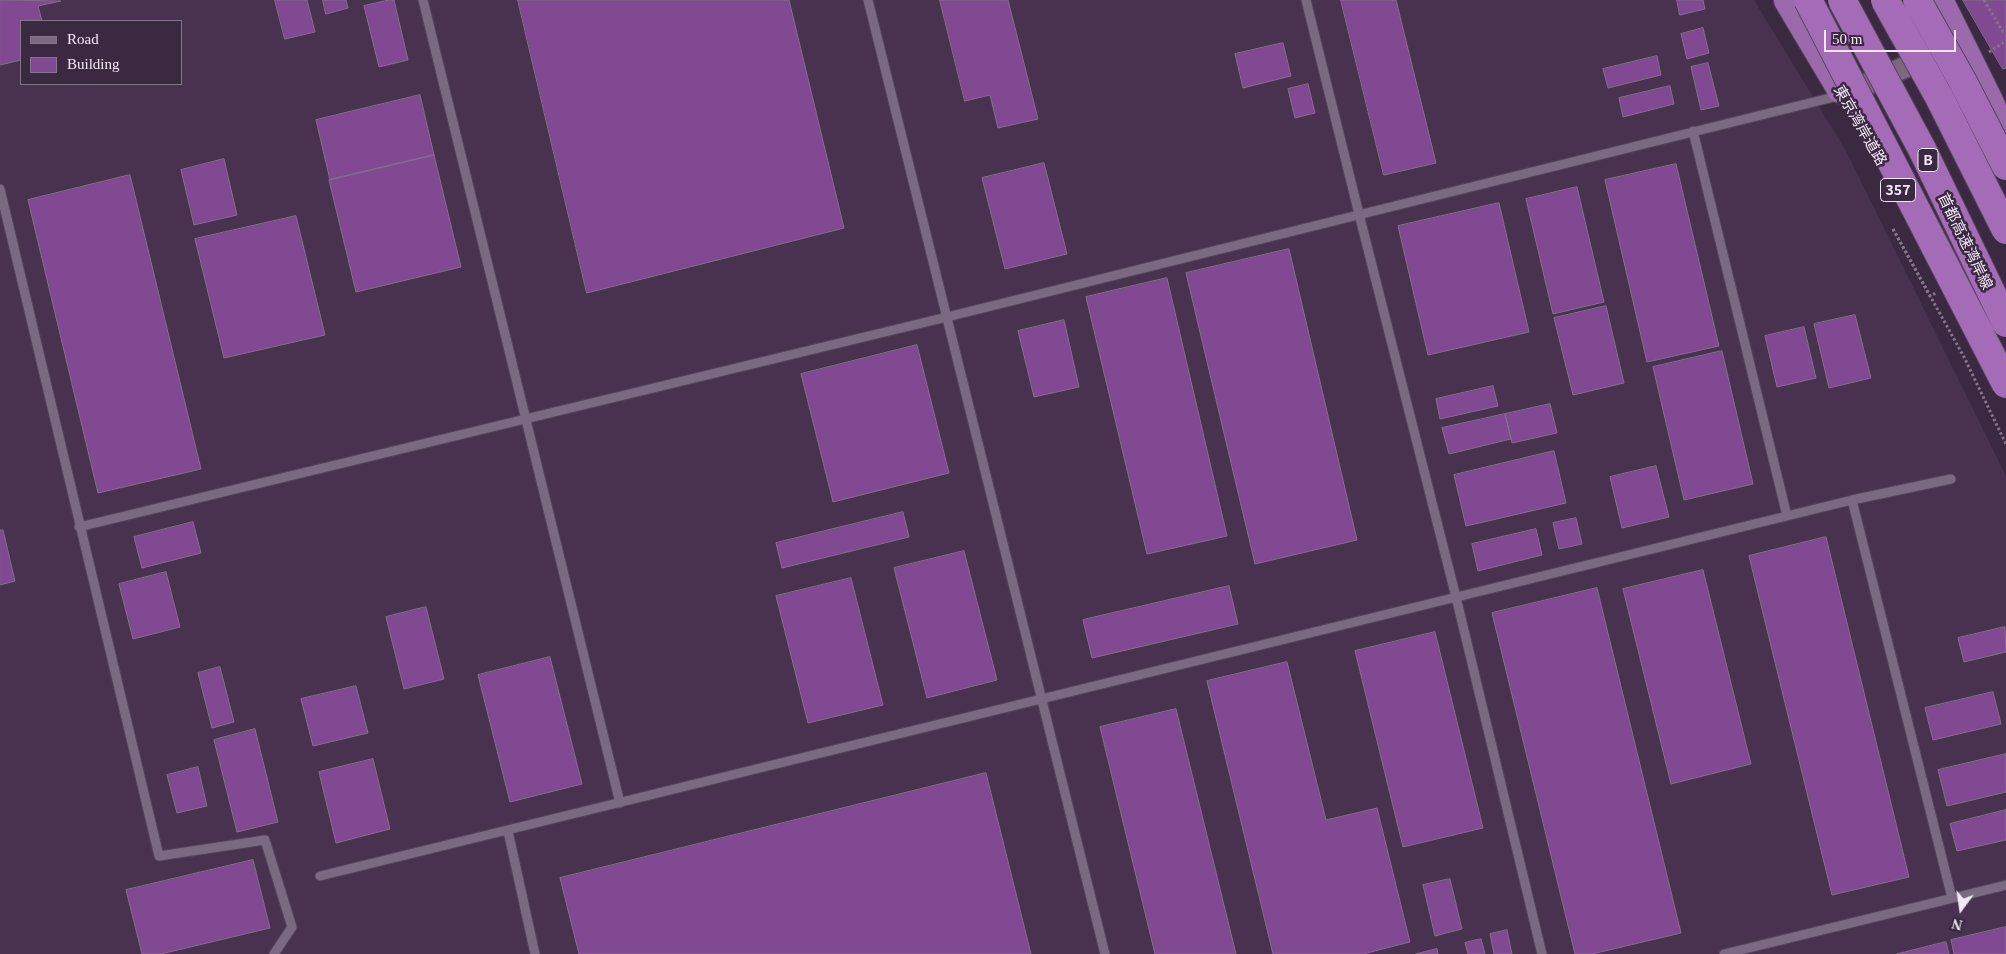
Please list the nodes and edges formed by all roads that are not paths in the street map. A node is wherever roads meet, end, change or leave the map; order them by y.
1 (423, 0) edge
2 (868, 0) edge
3 (1306, 0) edge
4 (1788, 0) edge
5 (1808, 0) edge
6 (1842, 0) edge
7 (1885, 0) edge
8 (1916, 0) edge
9 (1939, 0) edge
10 (1961, 43) junction
11 (1844, 94) junction
12 (1692, 131) junction
13 (2006, 139) edge
14 (2006, 166) edge
15 (0, 189) edge
16 (1358, 214) junction
17 (2006, 230) edge
18 (948, 317) junction
19 (2006, 323) edge
20 (2006, 383) edge
21 (526, 420) junction
22 (1950, 479) dead end
23 (1852, 500) junction
24 (1787, 516) junction
25 (79, 526) junction
26 (1456, 597) junction
27 (1042, 699) junction
28 (620, 803) junction
29 (508, 831) junction
30 (320, 876) dead end
31 (2006, 885) edge
32 (1952, 898) junction
33 (274, 954) edge
34 (535, 954) edge
35 (1106, 954) edge
36 (1542, 954) edge
37 (1724, 954) edge

1 - 21 lane
2 - 18 lane
3 - 16 lane
4 - 11 highway, 東京湾岸道路 / 357
5 - 20 highway, bridge
6 - 19 highway, 首都高速湾岸線 / B, bridge
7 - 17 highway, bridge
8 - 14 highway, bridge
9 - 10 highway
10 - 11 street
10 - 13 highway
11 - 12 lane
11 - 20 highway, 東京湾岸道路 / 357
12 - 16 lane
12 - 24 lane
15 - 25 lane
16 - 18 lane
16 - 26 lane
18 - 21 lane
18 - 27 lane
21 - 25 lane
21 - 28 lane
22 - 23 lane
23 - 24 lane
23 - 32 lane
24 - 26 lane
25 - 33 lane
26 - 27 lane
26 - 36 lane
27 - 28 lane
27 - 35 lane
28 - 29 lane
29 - 30 lane
29 - 34 lane
31 - 32 lane
32 - 37 lane

